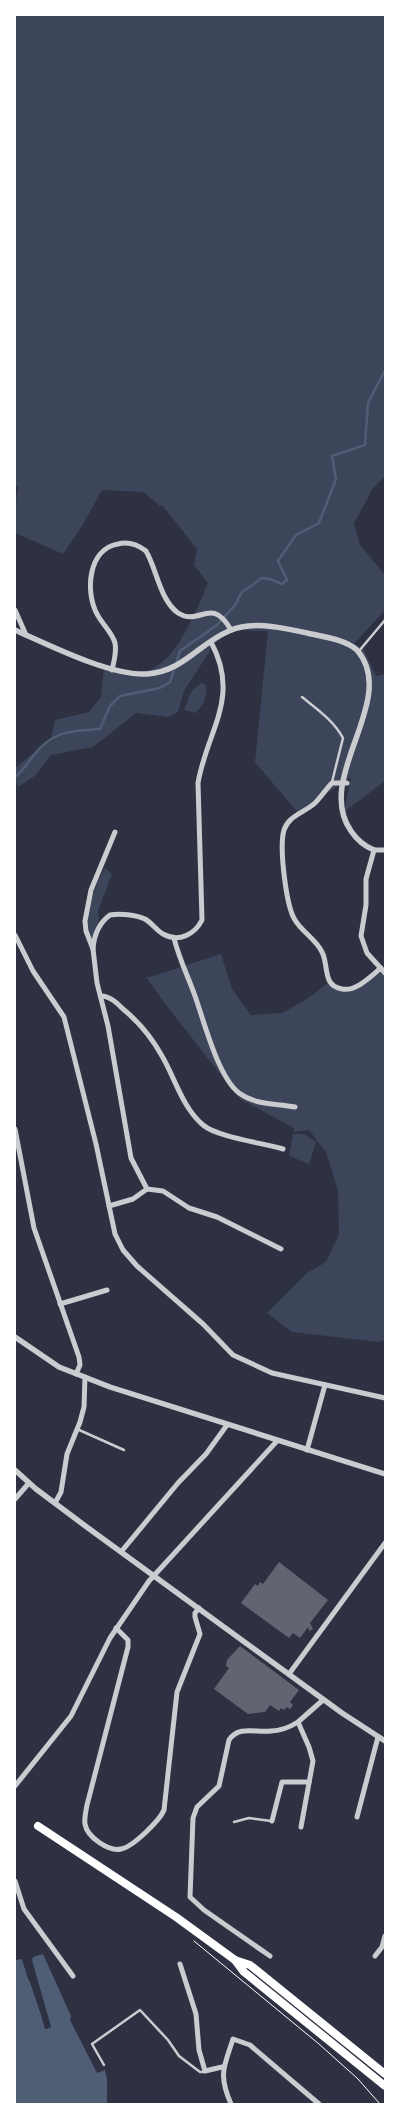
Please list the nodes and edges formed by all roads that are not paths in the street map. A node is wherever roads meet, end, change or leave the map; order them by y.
1 (15, 610) edge
2 (385, 620) edge
3 (15, 630) edge
4 (231, 630) junction
5 (26, 635) junction
6 (212, 642) junction
7 (359, 651) junction
8 (112, 670) junction
9 (374, 671) dead end
10 (302, 697) dead end
11 (361, 747) dead end
12 (332, 783) junction
13 (347, 783) junction
14 (115, 832) dead end
15 (374, 850) junction
16 (385, 850) edge
17 (15, 935) edge
18 (174, 938) junction
19 (93, 949) junction
20 (383, 970) edge
21 (101, 996) junction
22 (295, 1107) dead end
23 (15, 1129) edge
24 (283, 1149) dead end
25 (147, 1188) junction
26 (109, 1206) junction
27 (281, 1249) dead end
28 (107, 1290) dead end
29 (60, 1304) junction
30 (15, 1337) edge
31 (76, 1374) junction
32 (85, 1377) junction
33 (324, 1385) junction
34 (385, 1398) edge
35 (227, 1425) junction
36 (77, 1429) junction
37 (278, 1441) junction
38 (124, 1450) dead end
39 (307, 1450) junction
40 (15, 1470) edge
41 (385, 1474) edge
42 (29, 1483) junction
43 (15, 1499) edge
44 (55, 1504) junction
45 (385, 1543) edge
46 (121, 1552) junction
47 (155, 1576) junction
48 (199, 1608) junction
49 (116, 1628) junction
50 (289, 1674) junction
51 (323, 1700) junction
52 (298, 1722) junction
53 (378, 1737) junction
54 (385, 1741) edge
55 (309, 1782) junction
56 (15, 1786) edge
57 (357, 1817) dead end
58 (272, 1821) joint
59 (234, 1822) dead end
60 (38, 1826) dead end
61 (302, 1827) dead end
62 (15, 1881) edge
63 (385, 1936) edge
64 (270, 1956) dead end
65 (375, 1956) dead end
66 (235, 1960) junction
67 (180, 1964) dead end
68 (73, 1976) dead end
69 (104, 2065) dead end
70 (222, 2067) junction
71 (206, 2071) junction
72 (385, 2074) edge
73 (385, 2086) edge
74 (231, 2104) edge
75 (319, 2104) edge

1 - 5 street
2 - 7 lane
3 - 5 street
4 - 6 street
4 - 7 street
4 - 8 street
5 - 8 street
6 - 8 street
6 - 18 street
7 - 9 street
10 - 12 lane
11 - 13 street
12 - 13 street
12 - 20 street
13 - 15 street
14 - 19 street
15 - 16 street
15 - 20 street
17 - 26 street
18 - 19 street
18 - 22 street
19 - 21 street
21 - 24 street
21 - 25 street
23 - 29 street
25 - 26 street
25 - 27 street
26 - 33 street
28 - 29 street
29 - 31 street
30 - 31 street
31 - 32 street
32 - 35 street
32 - 36 street
33 - 34 street
33 - 39 street
35 - 37 street
35 - 46 street
36 - 38 lane
36 - 44 street
37 - 39 street
37 - 47 street
39 - 41 street
40 - 42 street
42 - 43 street
42 - 44 street
44 - 46 street
45 - 50 street
46 - 47 street
47 - 48 street
47 - 49 street
48 - 49 street
48 - 50 street
49 - 56 street
50 - 51 street
51 - 52 street
51 - 53 street
52 - 55 street
52 - 64 street
53 - 54 street
53 - 57 street
55 - 58 street
55 - 61 street
58 - 59 lane
60 - 66 highway
62 - 68 street
63 - 65 street
66 - 72 highway
66 - 73 highway
67 - 71 street
69 - 71 lane
70 - 71 street
70 - 74 street
70 - 75 street

